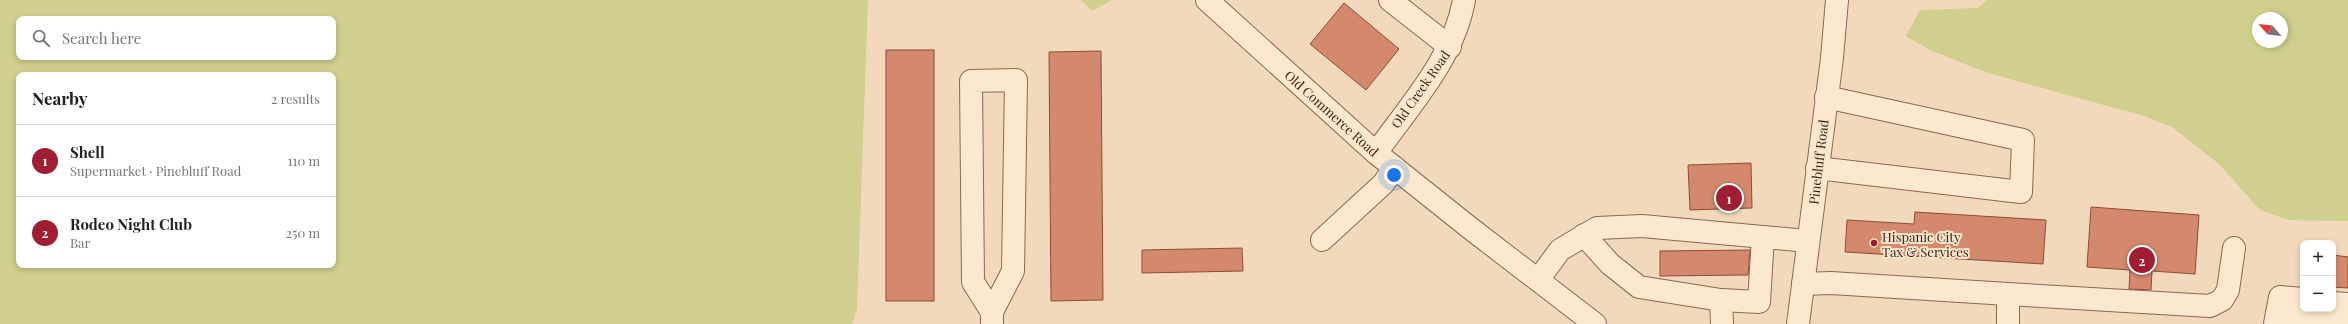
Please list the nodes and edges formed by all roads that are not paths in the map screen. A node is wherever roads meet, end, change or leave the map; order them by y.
1 (1207, 0) edge
2 (1390, 0) edge
3 (1464, 0) edge
4 (1837, 0) edge
5 (1450, 47) junction
6 (1826, 97) junction
7 (1376, 152) junction
8 (1394, 167) junction
9 (1818, 168) junction
10 (1584, 235) junction
11 (1763, 237) junction
12 (1322, 240) dead end
13 (1808, 241) junction
14 (2234, 248) dead end
15 (1538, 280) junction
16 (1803, 284) junction
17 (2300, 299) edge
18 (1721, 300) junction
19 (2336, 303) edge
20 (2348, 304) edge
21 (2008, 308) edge
22 (992, 318) edge
23 (2276, 318) edge
24 (2348, 320) edge
25 (1595, 324) edge
26 (1722, 324) edge
27 (1798, 324) edge
28 (1994, 324) edge

1 - 7 street, Old Commerce Road
2 - 5 street
3 - 5 street, Old Creek Road
4 - 6 street, Pinebluff Road
5 - 7 street, Old Creek Road
6 - 9 street, Pinebluff Road
6 - 9 street
7 - 8 street, Old Commerce Road
8 - 12 street
8 - 15 street, Old Commerce Road
9 - 13 street, Pinebluff Road
10 - 11 street
10 - 15 street
10 - 18 street
11 - 13 street
11 - 18 street
13 - 16 street, Pinebluff Road
14 - 21 street
15 - 25 street, Old Commerce Road
16 - 21 street
16 - 27 street, Pinebluff Road
17 - 23 street
18 - 26 street
19 - 20 street
21 - 28 street
22 - 22 street
23 - 24 street

